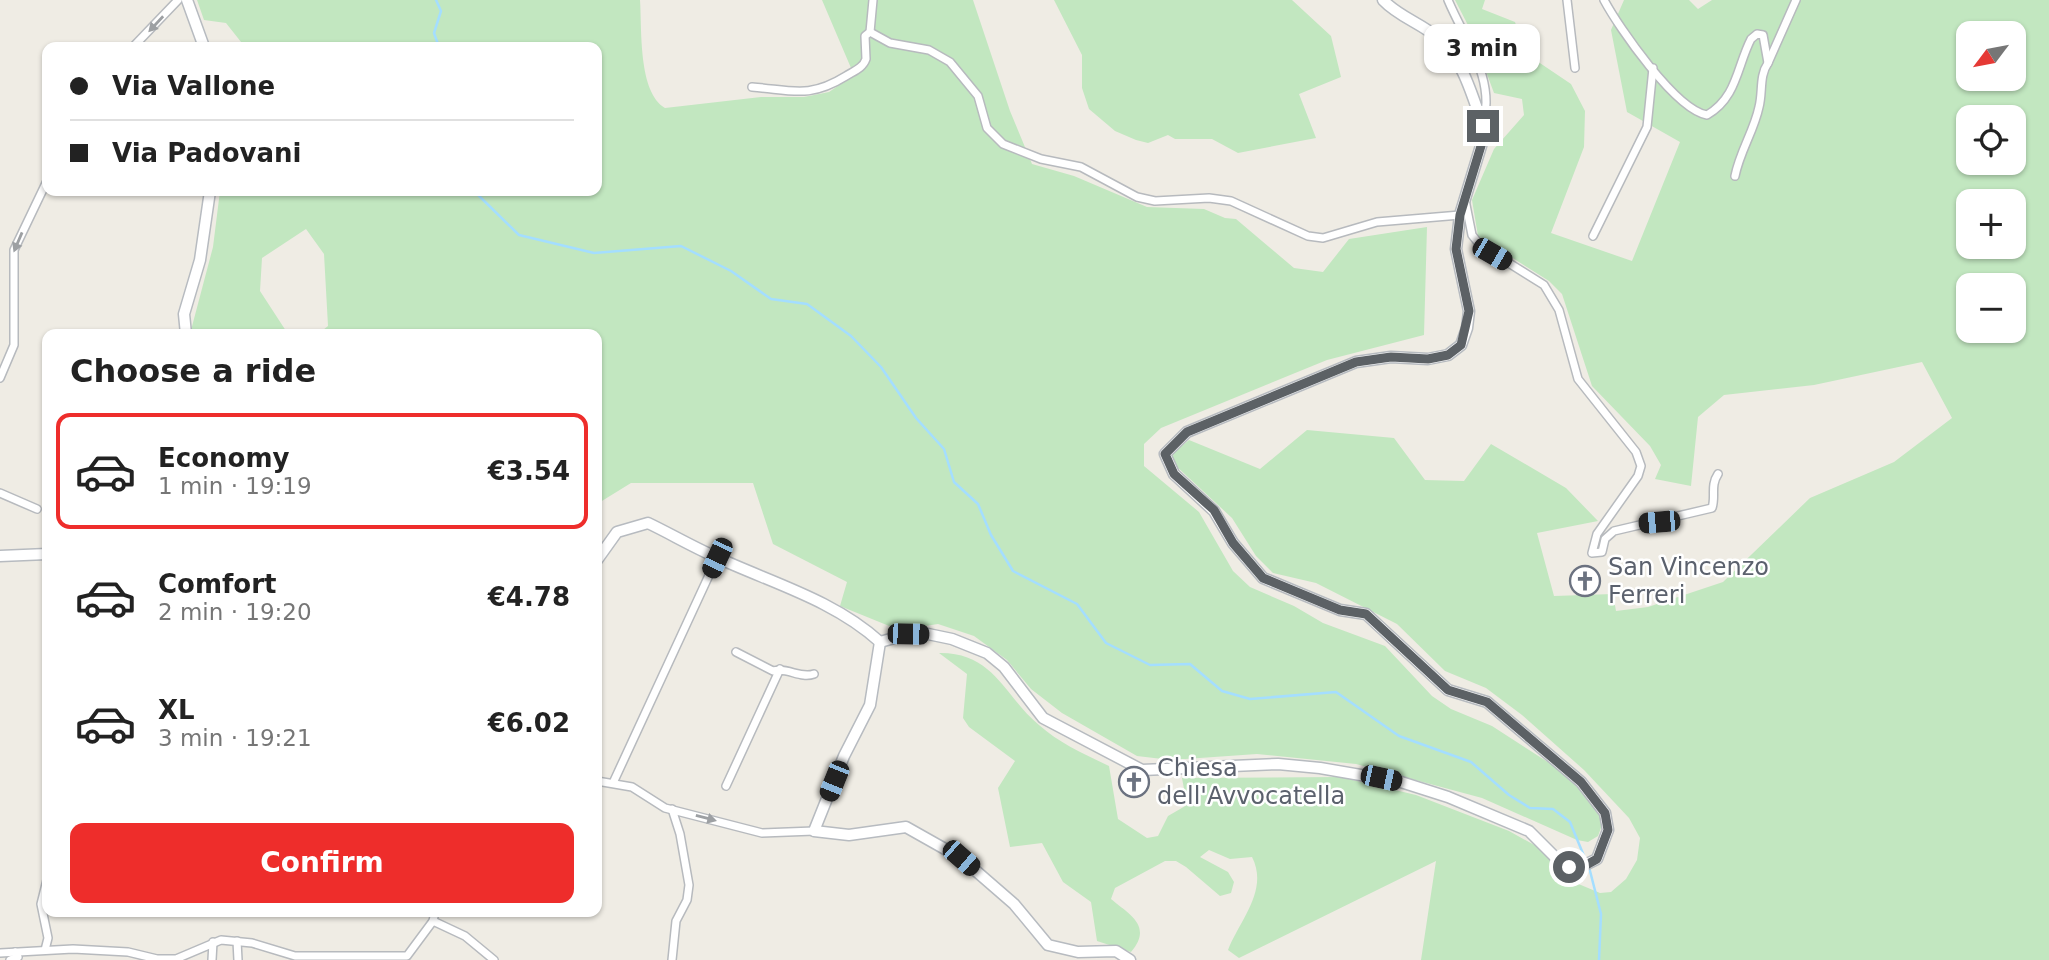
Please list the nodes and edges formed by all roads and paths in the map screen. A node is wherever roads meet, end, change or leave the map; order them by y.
1 (178, 0) edge
2 (187, 0) edge
3 (873, 0) edge
4 (1383, 0) edge
5 (1448, 0) edge
6 (1567, 0) edge
7 (1604, 0) edge
8 (1796, 0) edge
9 (870, 32) junction
10 (139, 42) edge
11 (202, 42) edge
12 (1768, 63) junction
13 (1575, 68) dead end
14 (1653, 68) junction
15 (752, 87) dead end
16 (1483, 126) junction
17 (1735, 176) dead end
18 (42, 191) edge
19 (209, 196) edge
20 (1465, 199) junction
21 (1460, 215) junction
22 (1593, 236) dead end
23 (186, 329) edge
24 (0, 378) edge
25 (1718, 474) dead end
26 (0, 493) edge
27 (37, 509) dead end
28 (602, 553) edge
29 (42, 554) edge
30 (0, 556) edge
31 (717, 558) junction
32 (880, 642) junction
33 (736, 652) dead end
34 (780, 669) junction
35 (814, 674) dead end
36 (602, 782) edge
37 (613, 783) junction
38 (726, 786) dead end
39 (672, 810) junction
40 (814, 831) junction
41 (44, 917) edge
42 (434, 917) edge
43 (433, 921) junction
44 (237, 941) junction
45 (213, 942) junction
46 (45, 950) junction
47 (15, 951) junction
48 (0, 953) edge
49 (1092, 956) edge
50 (10, 960) edge
51 (212, 960) edge
52 (238, 960) edge
53 (494, 960) edge
54 (672, 960) edge
55 (1130, 960) edge

1 -> 10 street
2 - 11 street
3 - 9 street
4 - 16 street
5 - 16 street
6 - 13 street
7 - 14 street
8 - 12 street
9 - 15 street
9 - 21 street
12 - 14 street
12 - 17 street
14 - 22 street
16 - 20 street
18 -> 24 street
19 - 23 street
20 - 21 street
20 - 25 street
21 - 32 street
26 - 27 street
28 - 31 street
29 - 30 street
31 - 32 street
31 - 37 street
32 - 40 street
33 - 34 street
34 - 35 street
34 - 38 street
36 - 37 street
37 - 39 street
39 -> 40 street
39 - 54 street
40 - 49 street
41 - 46 street
42 - 43 street
43 - 44 street
43 - 53 street
44 - 45 street
44 - 52 street
45 - 46 street
45 - 51 street
46 - 47 street
47 - 48 street
47 - 50 street
49 - 55 street

